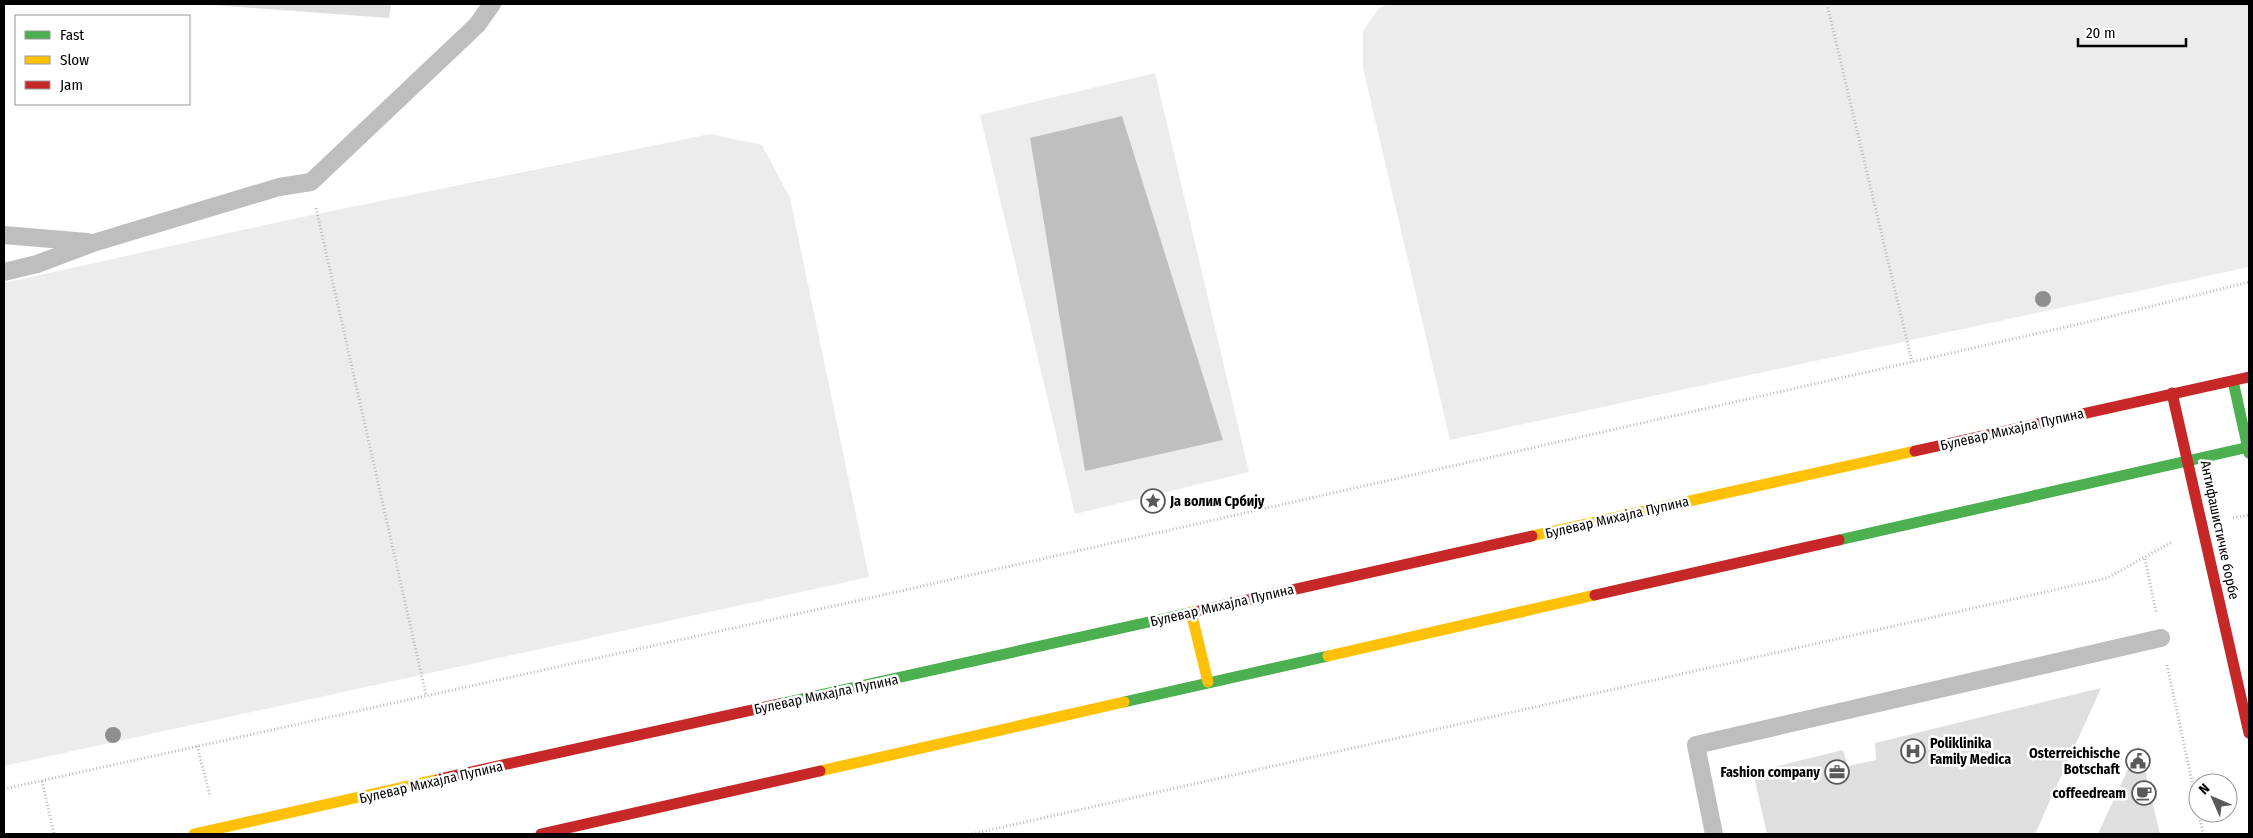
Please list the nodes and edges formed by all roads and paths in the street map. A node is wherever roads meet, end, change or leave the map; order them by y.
1 (492, 4) edge
2 (1827, 4) edge
3 (311, 182) junction
4 (4, 235) edge
5 (93, 243) junction
6 (4, 272) edge
7 (2249, 282) edge
8 (1912, 362) junction
9 (2249, 377) edge
10 (2233, 381) junction
11 (2172, 393) junction
12 (2249, 449) edge
13 (2189, 460) junction
14 (1190, 612) junction
15 (2161, 638) junction
16 (1208, 682) junction
17 (426, 695) junction
18 (2249, 733) edge
19 (197, 746) junction
20 (2190, 773) edge
21 (42, 781) junction
22 (4, 789) edge
23 (218, 829) junction
24 (54, 834) edge
25 (194, 834) edge
26 (541, 834) edge
27 (972, 834) edge
28 (1714, 834) edge

1 - 3 lane
2 - 8 path
3 - 5 lane
3 - 17 path
4 - 5 lane
5 - 6 lane
7 - 8 path
8 - 17 path
9 - 10 main road, Булевар Михајла Пупина
10 - 11 main road, Булевар Михајла Пупина
10 - 12 main road
11 - 13 main road, Антифашистичке борбе
11 - 14 main road, Булевар Михајла Пупина
12 - 13 main road
13 - 16 main road
13 - 18 main road, Антифашистичке борбе
14 - 16 main road
14 - 23 main road, Булевар Михајла Пупина
15 - 20 path
15 - 27 path
15 - 28 lane
16 - 26 main road
17 - 19 path
19 - 21 path
19 - 23 path
21 - 22 path
21 - 24 path
23 - 25 main road, Булевар Михајла Пупина

